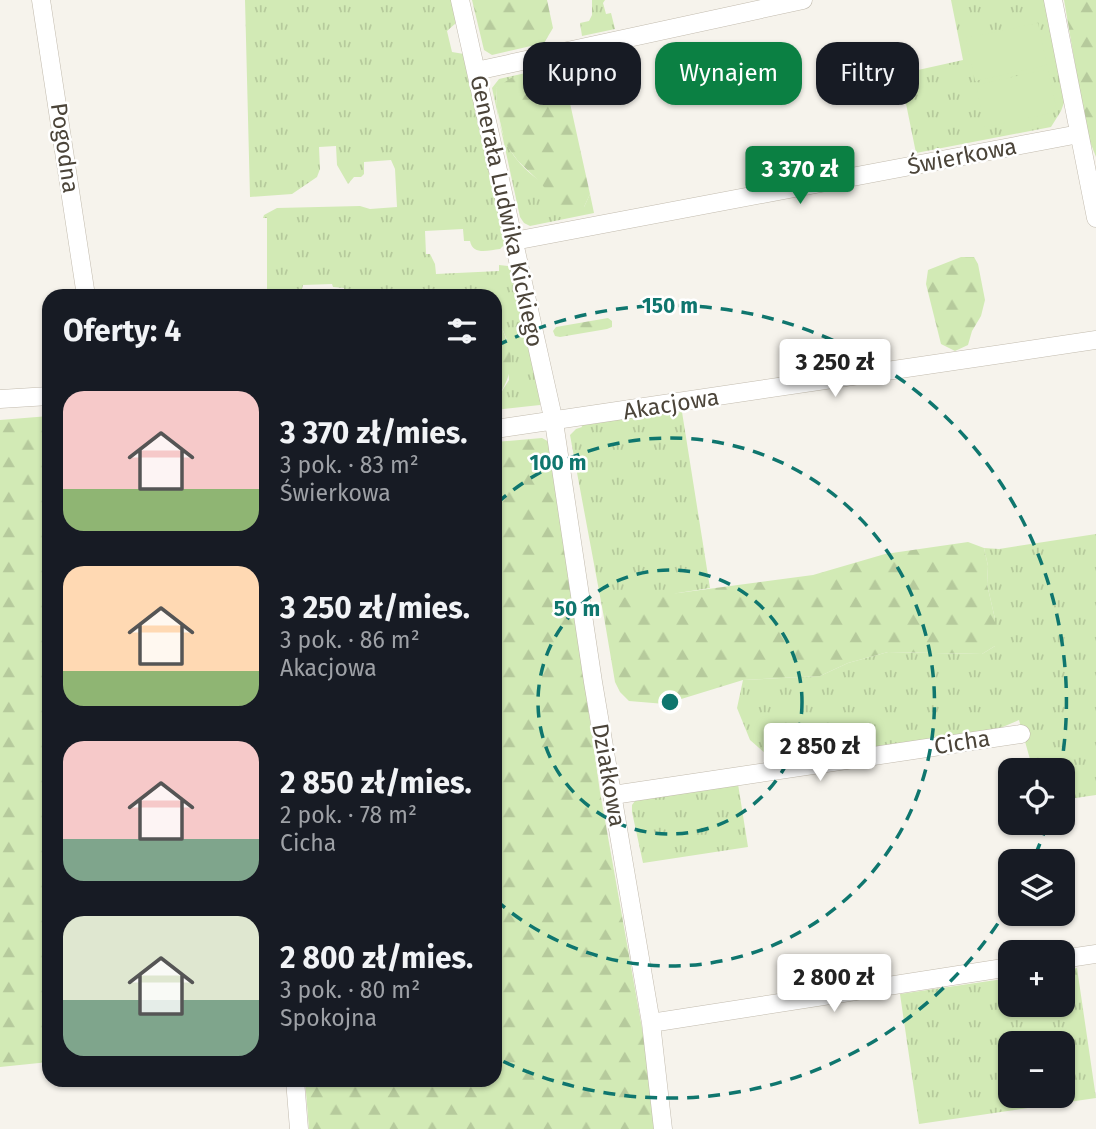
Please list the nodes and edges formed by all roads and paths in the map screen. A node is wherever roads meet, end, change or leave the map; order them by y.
1 (41, 0) edge
2 (460, 0) edge
3 (803, 0) edge
4 (1053, 0) edge
5 (477, 71) junction
6 (1079, 134) junction
7 (1096, 218) edge
8 (514, 241) junction
9 (85, 289) edge
10 (1096, 340) edge
11 (42, 396) edge
12 (0, 399) edge
13 (554, 422) junction
14 (502, 428) edge
15 (1021, 734) dead end
16 (612, 795) junction
17 (1096, 954) edge
18 (1075, 957) edge
19 (998, 969) edge
20 (651, 1023) junction
21 (296, 1087) edge
22 (299, 1129) edge
23 (663, 1129) edge

1 - 9 street, Pogodna
2 - 5 street, Generała Ludwika Kickiego
3 - 5 street
4 - 6 street
5 - 8 street, Generała Ludwika Kickiego
6 - 7 street
6 - 8 street, Świerkowa
8 - 13 street, Generała Ludwika Kickiego
10 - 13 street, Akacjowa
11 - 12 street
13 - 14 street, Akacjowa
13 - 16 street, Działkowa
15 - 16 street, Cicha
16 - 20 street, Działkowa
17 - 18 street
19 - 20 street
20 - 23 street, Działkowa
21 - 22 street

